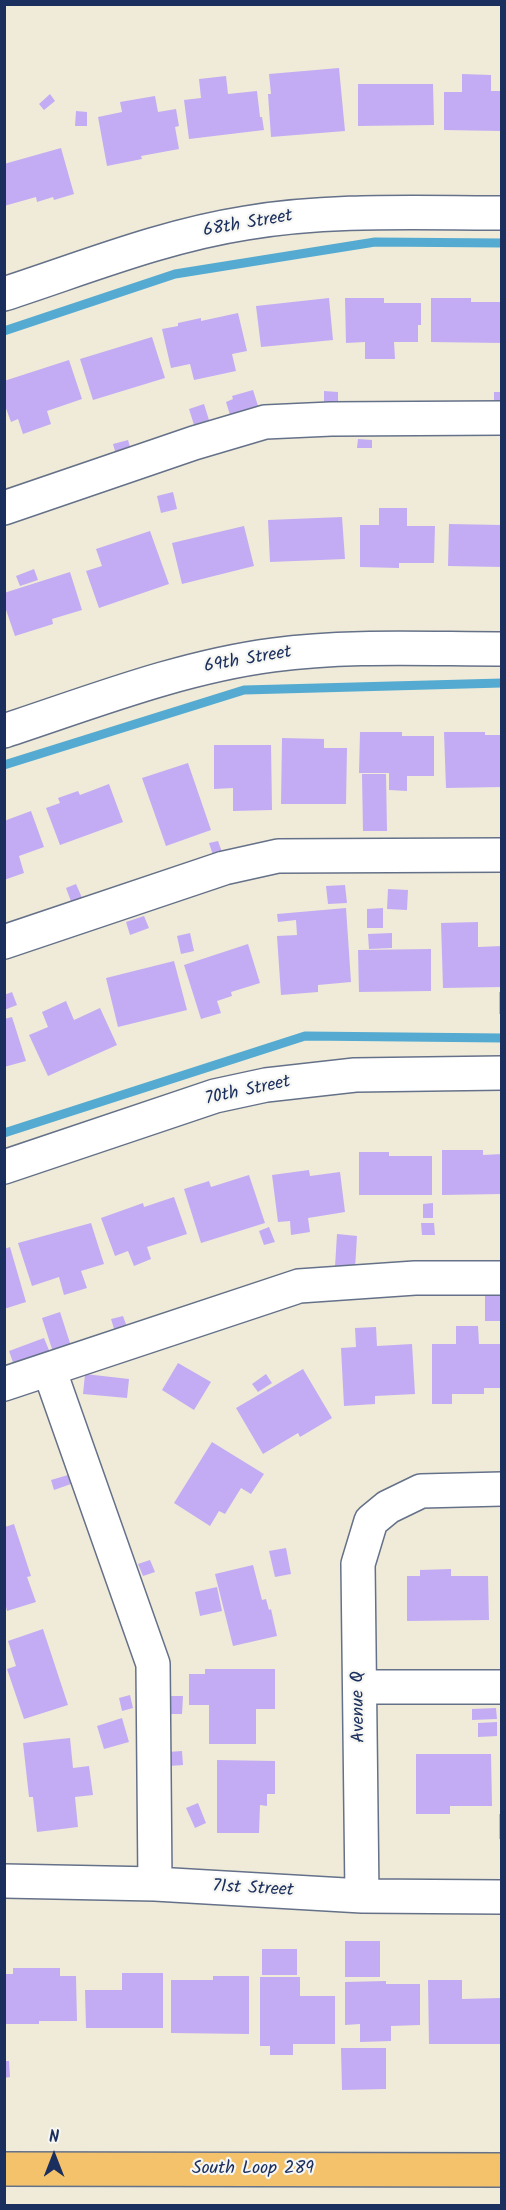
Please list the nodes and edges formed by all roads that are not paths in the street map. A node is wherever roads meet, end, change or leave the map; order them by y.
1 (501, 213) edge
2 (4, 294) edge
3 (501, 418) edge
4 (4, 507) edge
5 (501, 649) edge
6 (4, 731) edge
7 (501, 855) edge
8 (4, 942) edge
9 (501, 1072) edge
10 (4, 1167) edge
11 (501, 1278) edge
12 (49, 1369) junction
13 (4, 1384) edge
14 (501, 1489) edge
15 (360, 1687) junction
16 (501, 1687) edge
17 (4, 1881) edge
18 (155, 1884) junction
19 (362, 1896) junction
20 (501, 1897) edge
21 (4, 2169) edge
22 (501, 2170) edge

1 - 2 street, 68th Street
3 - 4 street
5 - 6 street, 69th Street
7 - 8 street
9 - 10 street, 70th Street
11 - 12 street
12 - 13 street
12 - 18 street
14 - 15 street, Avenue Q
15 - 16 street
15 - 19 street, Avenue Q
17 - 18 street, 71st Street
18 - 19 street, 71st Street
19 - 20 street, 71st Street
21 - 22 main road, South Loop 289

